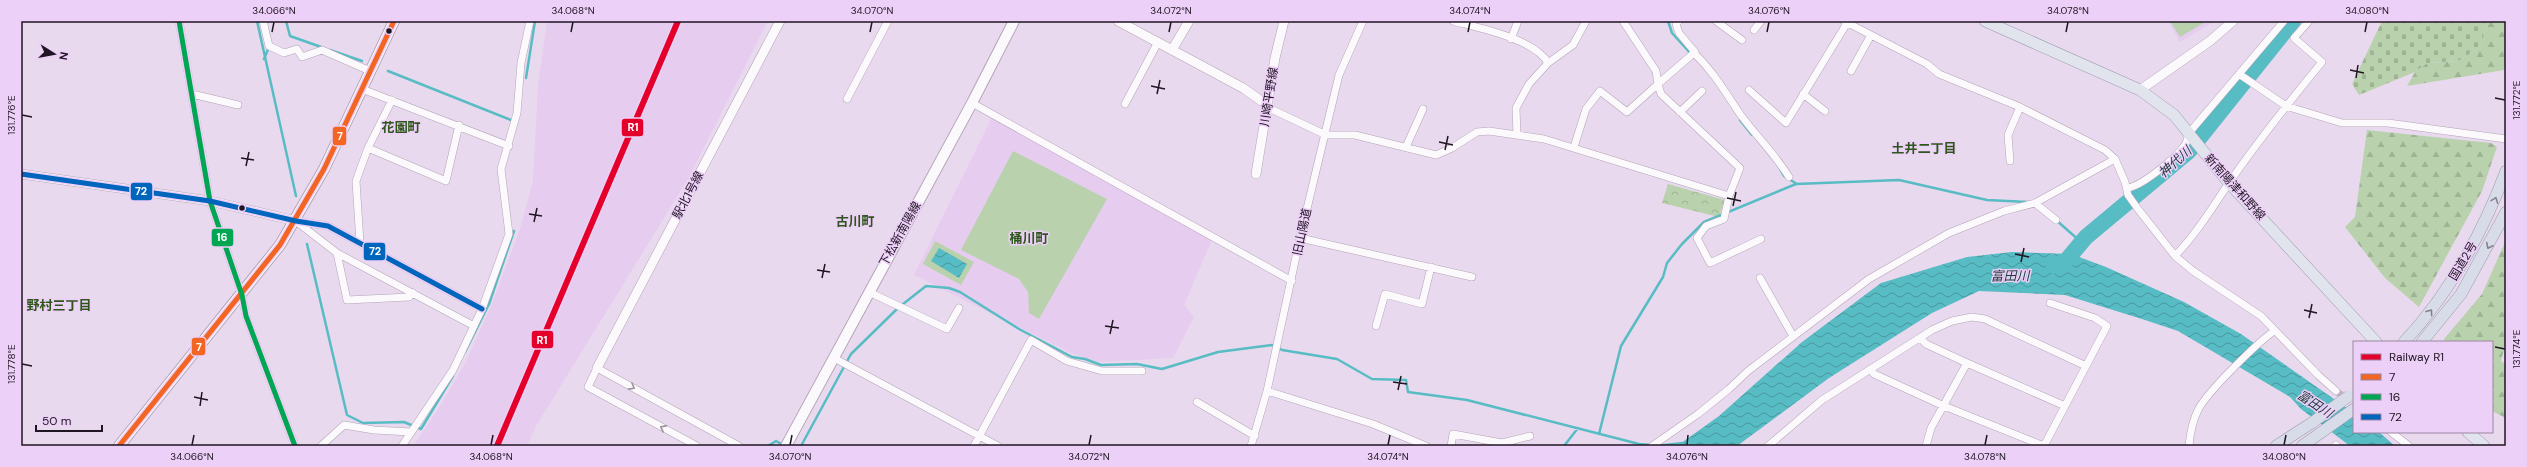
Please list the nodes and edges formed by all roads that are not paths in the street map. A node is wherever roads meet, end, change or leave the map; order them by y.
1 (179, 21) edge
2 (263, 21) edge
3 (394, 21) edge
4 (530, 21) edge
5 (780, 21) edge
6 (888, 21) edge
7 (1014, 21) edge
8 (1118, 21) edge
9 (1189, 21) edge
10 (1284, 21) edge
11 (1363, 21) edge
12 (1453, 21) edge
13 (1518, 21) edge
14 (1586, 21) edge
15 (1623, 21) edge
16 (1716, 21) edge
17 (1985, 21) edge
18 (2234, 21) edge
19 (2284, 21) edge
20 (2309, 21) edge
21 (1676, 22) edge
22 (1845, 22) edge
23 (1871, 35) junction
24 (1511, 39) junction
25 (1742, 40) dead end
26 (1158, 42) junction
27 (1172, 50) junction
28 (1694, 53) junction
29 (1548, 63) junction
30 (370, 71) junction
31 (1850, 71) dead end
32 (2239, 74) junction
33 (1658, 84) junction
34 (362, 89) junction
35 (1749, 90) dead end
36 (2140, 90) junction
37 (1702, 91) dead end
38 (192, 94) junction
39 (1803, 94) junction
40 (847, 99) dead end
41 (392, 100) junction
42 (972, 103) junction
43 (1125, 104) dead end
44 (238, 105) dead end
45 (1267, 105) junction
46 (2286, 106) junction
47 (2020, 107) junction
48 (1423, 109) dead end
49 (1825, 111) dead end
50 (1680, 112) junction
51 (459, 125) junction
52 (1326, 135) junction
53 (1517, 135) junction
54 (2191, 136) junction
55 (2506, 139) edge
56 (509, 146) junction
57 (1406, 147) junction
58 (1574, 147) junction
59 (368, 148) junction
60 (2115, 159) junction
61 (2010, 161) dead end
62 (2506, 170) edge
63 (21, 174) edge
64 (1256, 174) dead end
65 (1789, 178) dead end
66 (2229, 183) junction
67 (2128, 192) junction
68 (1729, 196) junction
69 (210, 201) junction
70 (2035, 202) junction
71 (2506, 212) edge
72 (2056, 220) dead end
73 (296, 221) junction
74 (1300, 238) junction
75 (1761, 238) dead end
76 (360, 242) junction
77 (338, 253) junction
78 (2175, 256) junction
79 (1431, 267) junction
80 (1472, 277) dead end
81 (1760, 278) dead end
82 (1292, 281) junction
83 (869, 292) junction
84 (413, 293) junction
85 (242, 295) junction
86 (2050, 303) dead end
87 (960, 308) dead end
88 (482, 309) junction
89 (474, 326) junction
90 (1376, 326) dead end
91 (2274, 331) junction
92 (1793, 336) junction
93 (1920, 338) junction
94 (2375, 341) edge
95 (2405, 341) edge
96 (2423, 341) edge
97 (834, 358) junction
98 (1967, 363) junction
99 (2086, 366) junction
100 (597, 368) junction
101 (1870, 369) junction
102 (1142, 371) dead end
103 (1267, 391) junction
104 (2336, 391) tunnel mouth
105 (2352, 394) edge
106 (1198, 402) dead end
107 (1944, 406) junction
108 (2065, 406) junction
109 (2353, 410) edge
110 (411, 432) junction
111 (2392, 433) edge
112 (2469, 433) edge
113 (980, 436) junction
114 (1255, 436) junction
115 (1530, 436) dead end
116 (119, 446) edge
117 (295, 446) edge
118 (321, 446) edge
119 (402, 446) edge
120 (698, 446) edge
121 (739, 446) edge
122 (786, 446) edge
123 (974, 446) edge
124 (998, 446) edge
125 (1251, 446) edge
126 (1426, 446) edge
127 (1451, 446) edge
128 (1652, 446) edge
129 (1768, 446) edge
130 (1926, 446) edge
131 (2189, 446) edge
132 (2276, 446) edge
133 (2302, 446) edge
134 (2409, 446) edge
135 (2484, 446) edge

1 - 38 street
2 - 30 street
3 - 30 main road
4 - 56 street
5 - 100 street, 駅北1号線
6 - 40 street
7 - 42 main road, 下松新南陽線
8 - 26 street
9 - 27 street
10 - 45 street, 川崎平野線
11 - 52 street, 旧山陽道
12 - 24 street
13 - 24 street
14 - 29 street
15 - 33 street
16 - 25 street
17 - 36 main road, 新南陽津和野線
18 - 36 street
19 - 32 street
20 - 46 street
21 - 28 street
22 - 23 street
22 - 39 street
23 - 31 street
23 - 47 street
24 - 29 street
26 - 27 street
26 - 43 street
27 - 45 street
28 - 33 street
28 - 65 street
29 - 53 street
30 - 34 main road
32 - 46 street
32 - 54 street
33 - 50 street
33 - 58 street
34 - 41 street
34 - 73 main road
35 - 39 street
36 - 54 main road, 新南陽津和野線
37 - 50 street
38 - 44 street
38 - 69 street
39 - 49 street
41 - 51 street
41 - 59 street
42 - 82 street
42 - 83 main road, 下松新南陽線
45 - 52 street
45 - 64 street, 川崎平野線
46 - 55 street
46 - 66 street
47 - 60 street
47 - 61 street
48 - 57 street
50 - 68 street
51 - 56 street
51 - 59 street
52 - 57 street
52 - 74 street, 旧山陽道
53 - 57 street
53 - 58 street
54 - 66 main road, 新南陽津和野線
54 - 67 street
56 - 88 street
58 - 68 street
59 - 76 street
60 - 67 street
60 - 70 street
95 -> 62 highway, 国道2号
63 - 69 street
66 - 78 street
66 - 94 main road, 新南陽津和野線
67 - 78 street
68 - 75 street
69 - 73 street
69 - 85 street
70 - 72 street
70 - 92 street
71 -> 96 highway, 国道2号
73 - 76 street
73 - 77 street
73 - 85 main road
74 - 79 street
74 - 82 street, 旧山陽道
76 - 88 street
77 - 84 street
77 - 84 street
78 - 91 street
79 - 80 street
79 - 90 street
81 - 92 street
82 - 103 street, 旧山陽道
83 - 87 street
83 - 97 main road, 下松新南陽線
84 - 89 street
85 - 116 main road
85 - 117 street
86 - 99 street
88 - 89 street
89 - 110 street
91 - 104 street
91 - 131 street
92 - 128 street
93 - 98 street
93 - 99 street
93 - 101 street
97 - 113 street
97 - 122 main road, 下松新南陽線
98 - 107 street
98 - 108 street
99 - 108 street
120 -> 100 street
100 -> 121 street
101 - 107 street
101 - 129 street
102 - 113 street
103 - 114 street, 旧山陽道
103 - 126 street
105 - 132 highway, bridge
106 - 114 street
107 - 108 street
107 - 130 street
109 - 133 highway
110 - 118 street
110 - 119 street
111 - 134 street
112 - 135 main road
113 - 123 street
113 - 124 street
114 - 125 street, 旧山陽道
115 - 127 street

